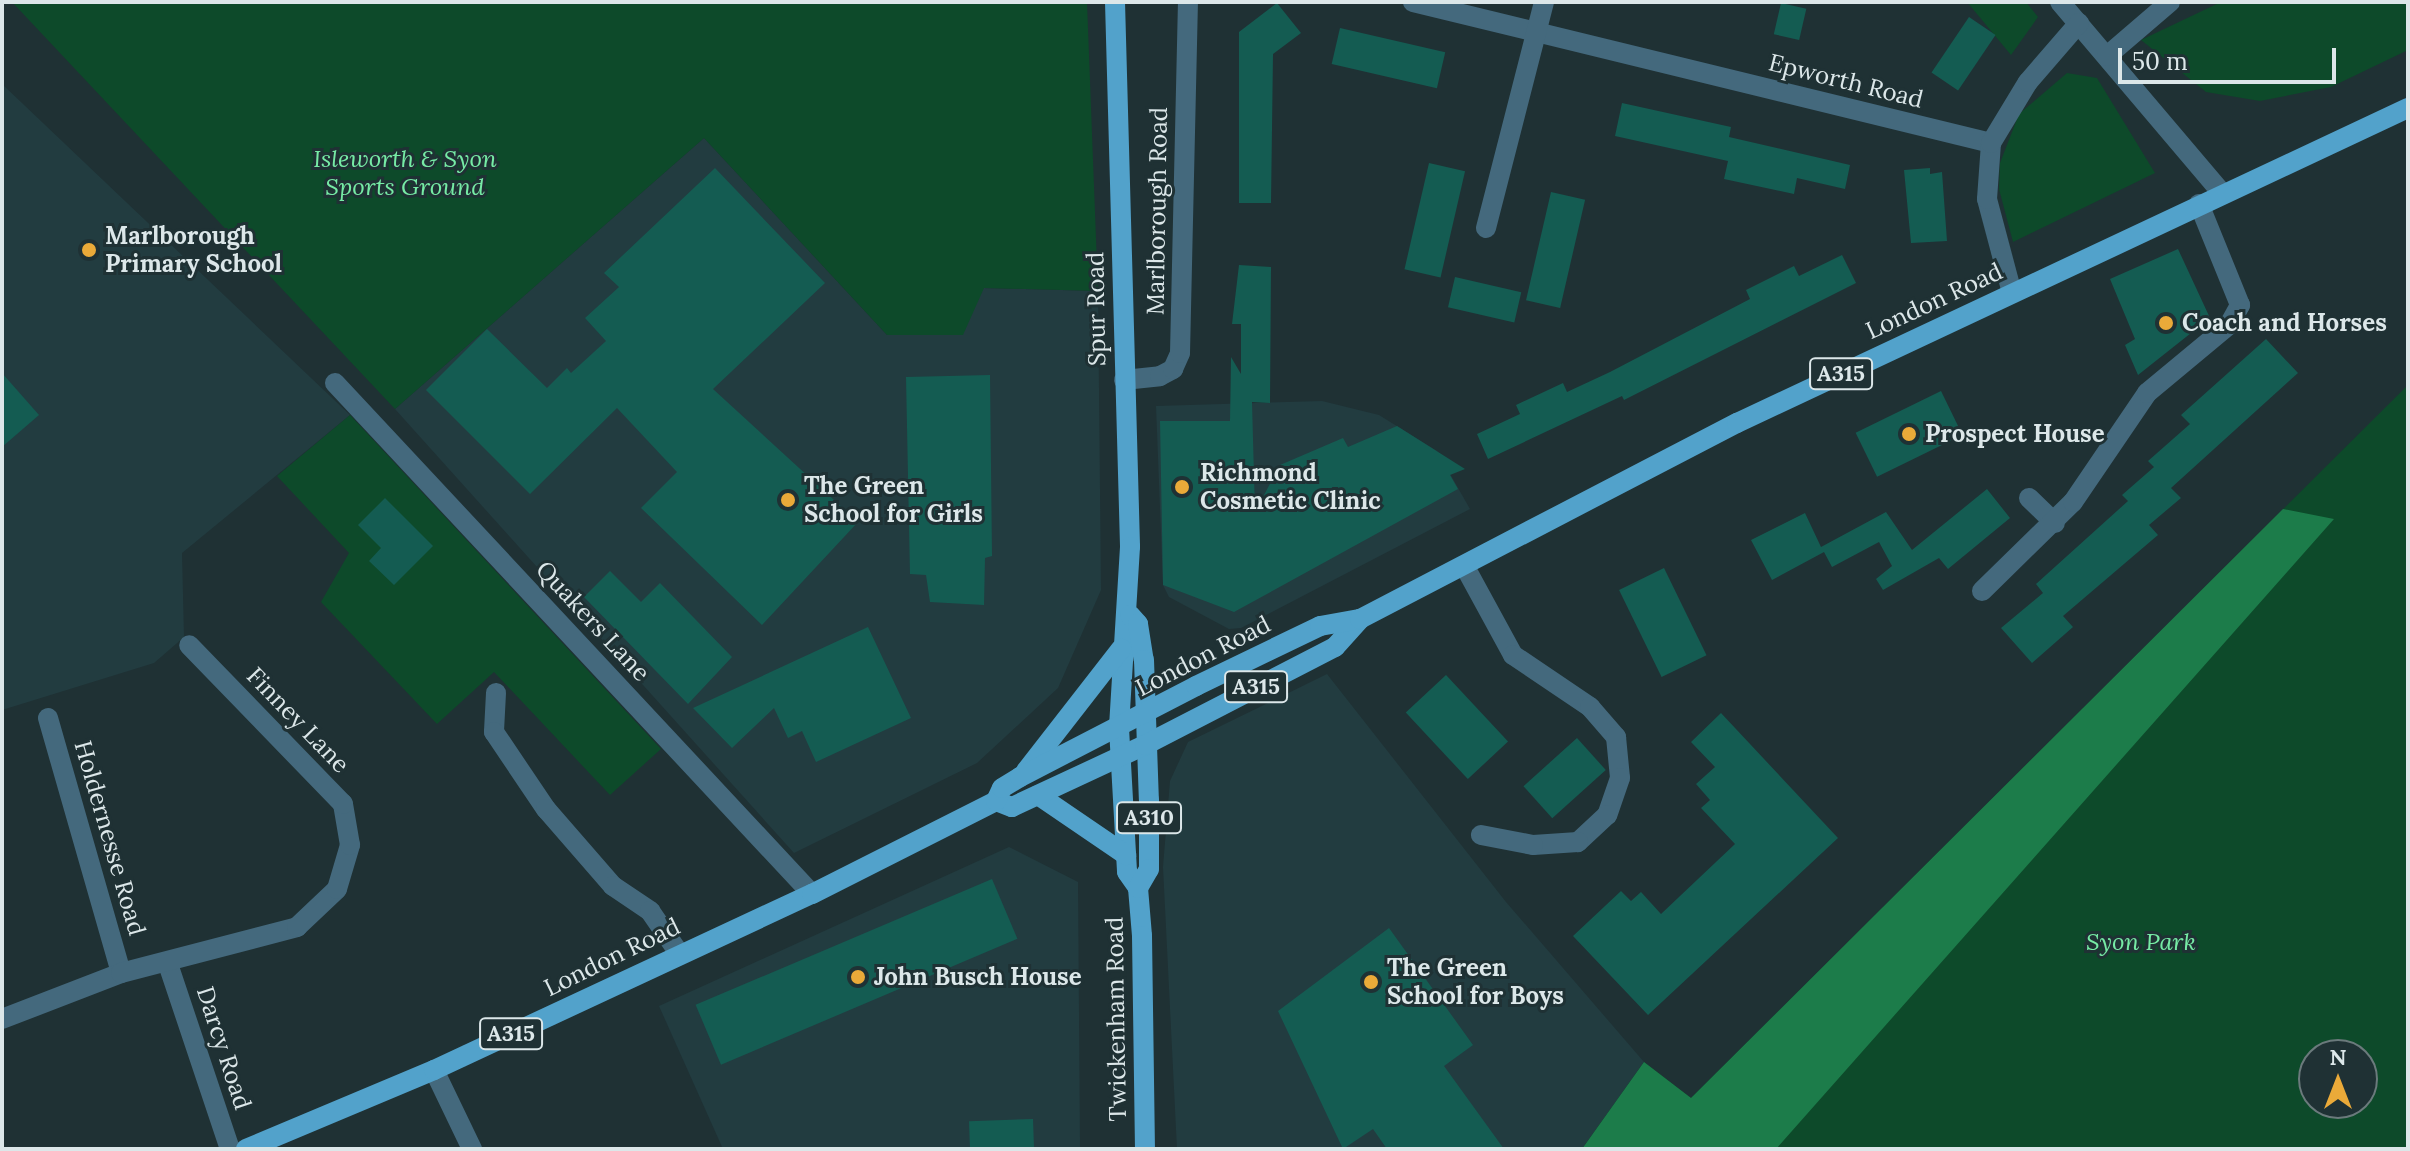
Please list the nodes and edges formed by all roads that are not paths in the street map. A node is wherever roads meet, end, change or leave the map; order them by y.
1 (1115, 2) edge
2 (1188, 2) edge
3 (1413, 2) edge
4 (1544, 2) edge
5 (2060, 2) edge
6 (2170, 2) edge
7 (2079, 23) junction
8 (1540, 32) junction
9 (2107, 56) junction
10 (2408, 108) edge
11 (1991, 143) junction
12 (2222, 193) junction
13 (2199, 204) junction
14 (1486, 228) dead end
15 (2012, 293) junction
16 (1124, 380) junction
17 (335, 383) dead end
18 (2029, 498) dead end
19 (2055, 523) junction
20 (1465, 567) junction
21 (1982, 591) dead end
22 (1130, 615) junction
23 (1360, 619) junction
24 (189, 645) dead end
25 (1121, 649) junction
26 (496, 693) dead end
27 (1146, 713) junction
28 (48, 718) dead end
29 (1119, 728) junction
30 (1145, 745) junction
31 (1121, 757) junction
32 (1020, 777) junction
33 (1038, 795) junction
34 (996, 801) junction
35 (1481, 835) dead end
36 (1126, 855) junction
37 (1138, 888) junction
38 (812, 894) junction
39 (679, 953) junction
40 (168, 964) junction
41 (121, 973) junction
42 (2, 1019) edge
43 (434, 1070) junction
44 (230, 1149) edge
45 (246, 1149) edge
46 (472, 1149) edge
47 (1145, 1149) edge

1 - 16 main road, Spur Road
2 - 16 street, Marlborough Road
3 - 8 street, Epworth Road
4 - 8 street
5 - 7 street
6 - 9 street
7 - 9 street
7 - 11 street
8 - 11 street, Epworth Road
8 - 14 street
9 - 12 street
10 - 12 main road, London Road / A315
11 - 15 street
12 - 13 main road, London Road / A315
13 - 15 main road, London Road / A315
13 - 19 street
15 - 20 main road, London Road / A315
16 - 22 main road, Spur Road
17 - 38 street, Quakers Lane
18 - 19 street
19 - 21 street
20 - 23 main road, London Road / A315
20 - 35 street
22 - 25 main road, Spur Road
22 - 27 main road, Spur Road
23 - 27 main road, London Road / A315
23 - 30 main road, London Road / A315
24 - 40 street, Finney Lane
25 - 29 main road, Spur Road
25 - 32 main road
26 - 39 street
27 - 29 main road, London Road / A315
27 - 30 main road, A310
28 - 41 street, Holdernesse Road
29 - 31 main road, A310
29 - 32 main road, London Road / A315
30 - 31 main road, London Road / A315
30 - 37 main road, Twickenham Road / A310
31 - 33 main road, London Road / A315
31 - 36 main road, Twickenham Road / A310
32 - 34 main road, London Road / A315
33 - 34 main road, London Road / A315
33 - 36 main road
34 - 38 main road, London Road / A315
36 - 37 main road, Twickenham Road / A310
37 - 47 main road, Twickenham Road / A310
38 - 39 main road, London Road / A315
39 - 43 main road, London Road / A315
40 - 41 street, Finney Lane
40 - 44 street, Darcy Road
41 - 42 street, Finney Lane
43 - 45 main road, London Road / A315
43 - 46 street

